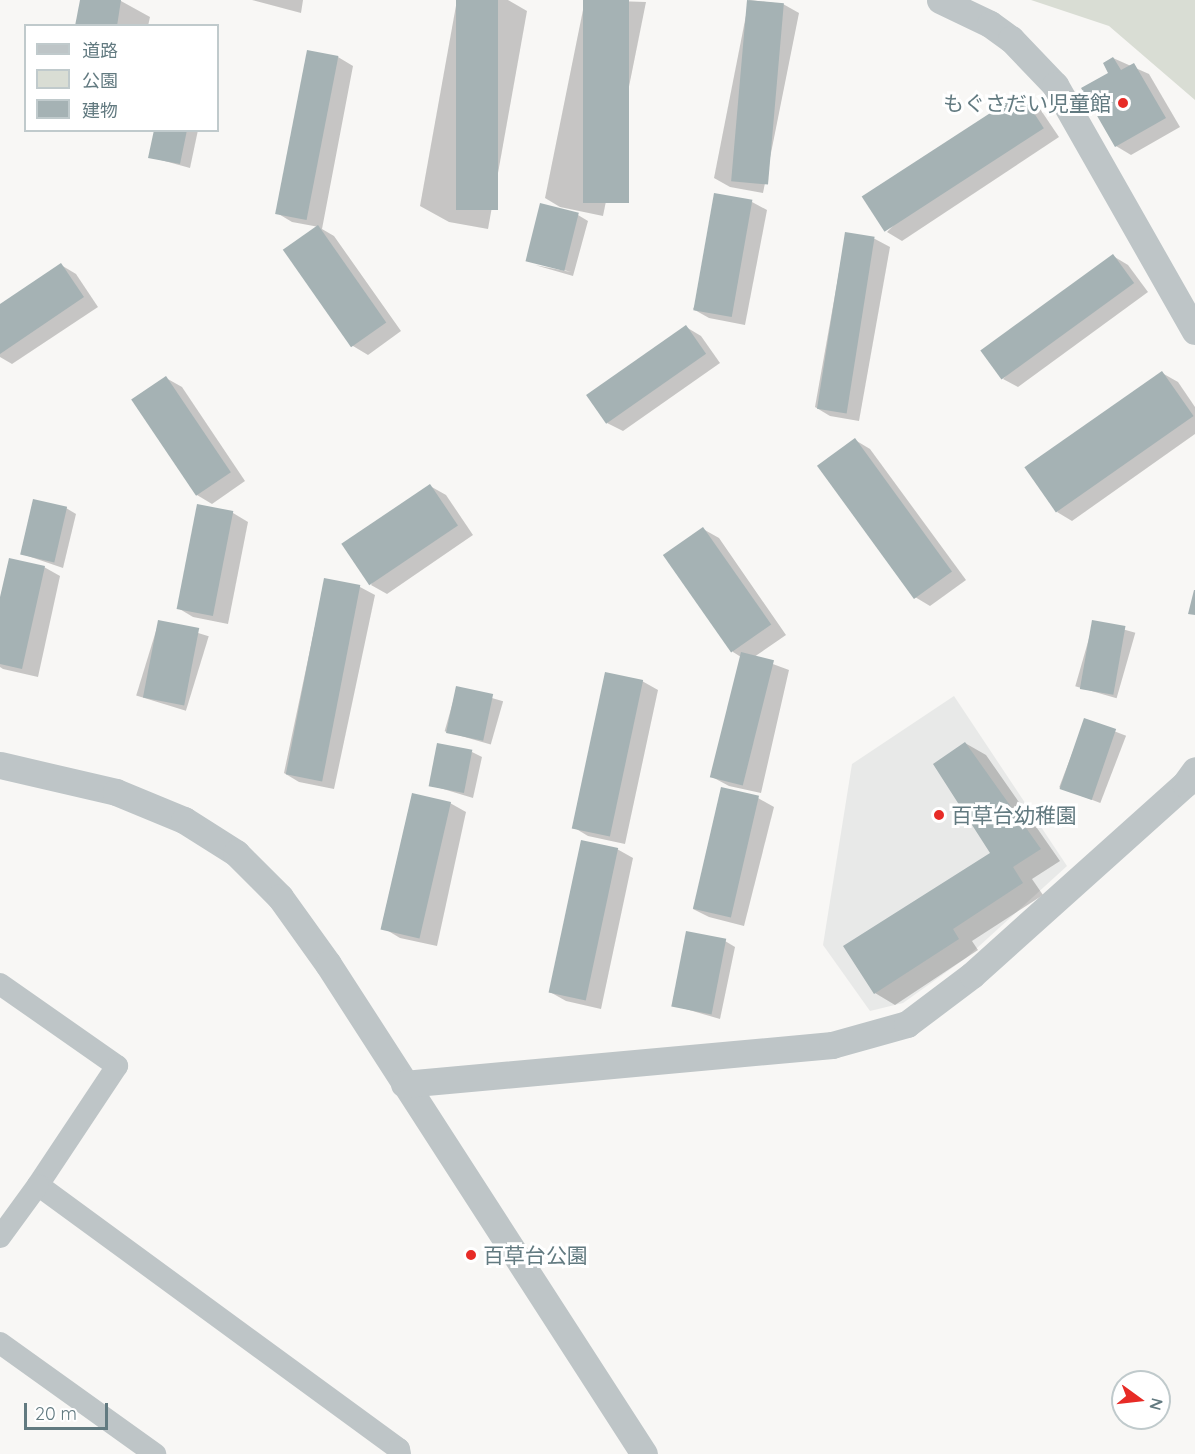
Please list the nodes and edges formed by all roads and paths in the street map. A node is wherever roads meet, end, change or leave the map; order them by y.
1 (940, 0) edge
2 (1195, 331) edge
3 (0, 765) edge
4 (1192, 780) edge
5 (0, 984) edge
6 (404, 1084) junction
7 (38, 1185) junction
8 (0, 1237) edge
9 (0, 1343) edge
10 (155, 1454) edge
11 (400, 1454) edge
12 (644, 1454) edge

1 - 2 street
3 - 6 street
4 - 6 street
5 - 7 street
6 - 12 street
7 - 8 street
7 - 11 street
9 - 10 street

